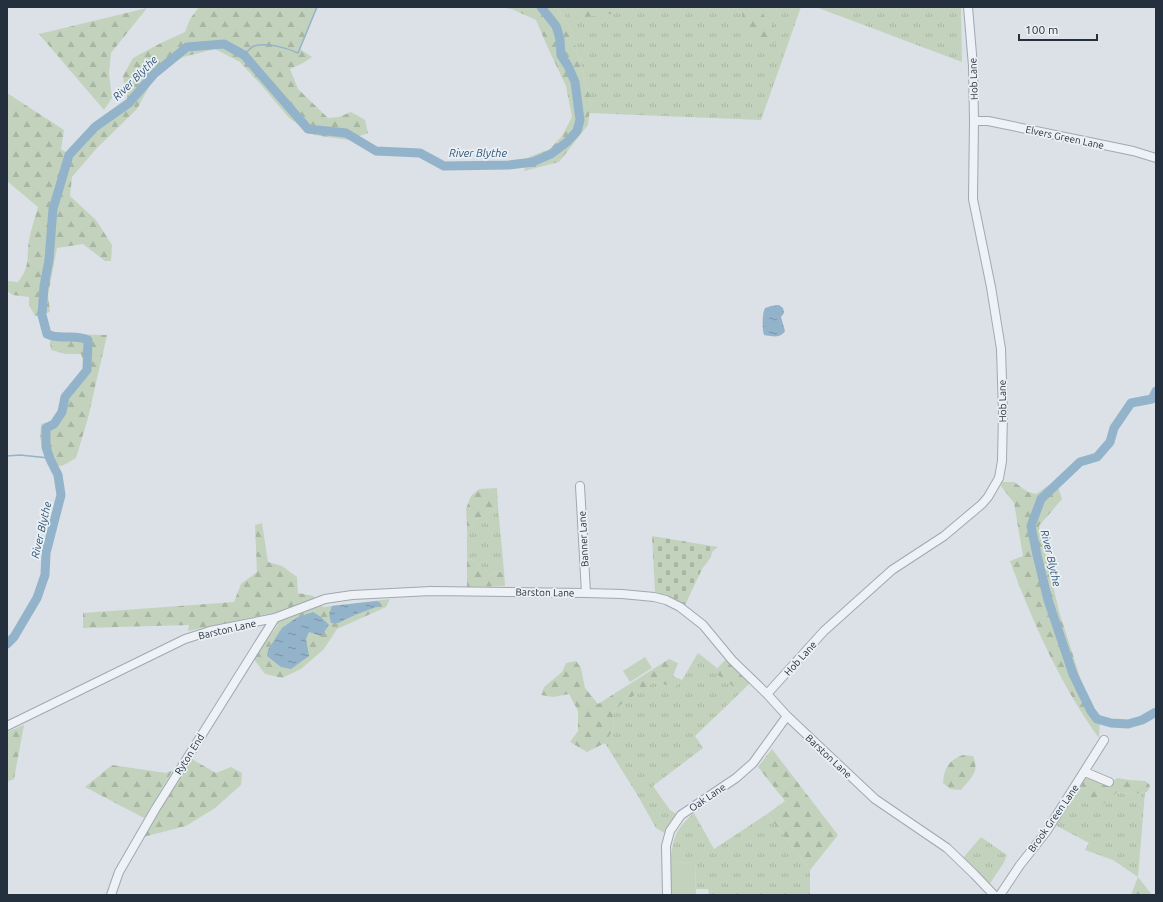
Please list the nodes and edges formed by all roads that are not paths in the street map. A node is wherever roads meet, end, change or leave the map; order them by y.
1 (968, 7) edge
2 (974, 121) junction
3 (1156, 158) edge
4 (580, 486) dead end
5 (586, 593) junction
6 (275, 618) junction
7 (768, 694) junction
8 (787, 716) junction
9 (7, 726) edge
10 (1104, 740) dead end
11 (1085, 772) junction
12 (1109, 782) dead end
13 (111, 895) edge
14 (667, 895) edge
15 (994, 895) edge
16 (1000, 895) edge

1 - 2 street, Hob Lane
2 - 3 street, Elvers Green Lane
2 - 7 street, Hob Lane
4 - 5 street, Banner Lane
5 - 6 street, Barston Lane
5 - 7 street, Barston Lane
6 - 9 street, Barston Lane
6 - 13 street, Ryton End
7 - 8 street, Barston Lane
8 - 14 street, Oak Lane
8 - 15 street, Barston Lane
10 - 11 street, Brook Green Lane
11 - 12 street
11 - 16 street, Brook Green Lane

